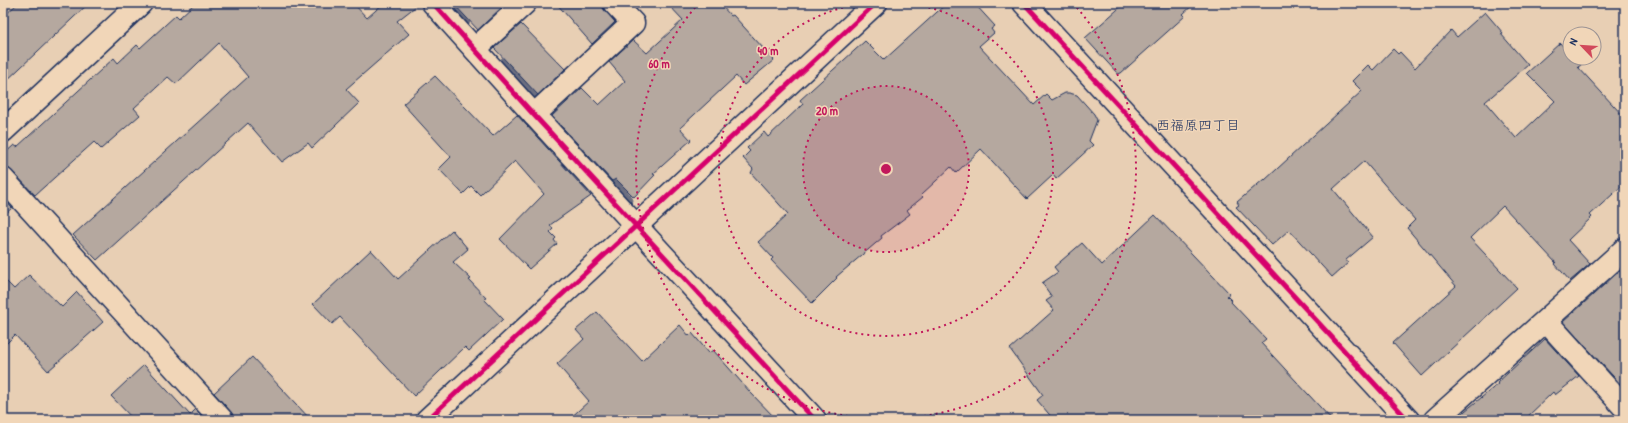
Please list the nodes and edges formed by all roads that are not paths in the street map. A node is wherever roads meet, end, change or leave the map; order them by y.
1 (141, 3) edge
2 (433, 3) edge
3 (525, 3) edge
4 (614, 3) edge
5 (876, 3) edge
6 (1024, 3) edge
7 (475, 49) junction
8 (534, 115) junction
9 (3, 131) edge
10 (3, 179) edge
11 (635, 225) junction
12 (1625, 250) edge
13 (1546, 320) junction
14 (1625, 408) edge
15 (222, 420) edge
16 (426, 420) edge
17 (815, 420) edge
18 (1408, 420) edge
19 (1435, 420) edge

1 - 9 street
2 - 7 street
3 - 7 street
4 - 8 street
5 - 11 street
6 - 18 street
7 - 8 street
8 - 11 street
10 - 15 street
11 - 16 street
11 - 17 street
12 - 13 street
13 - 14 street
13 - 19 street

